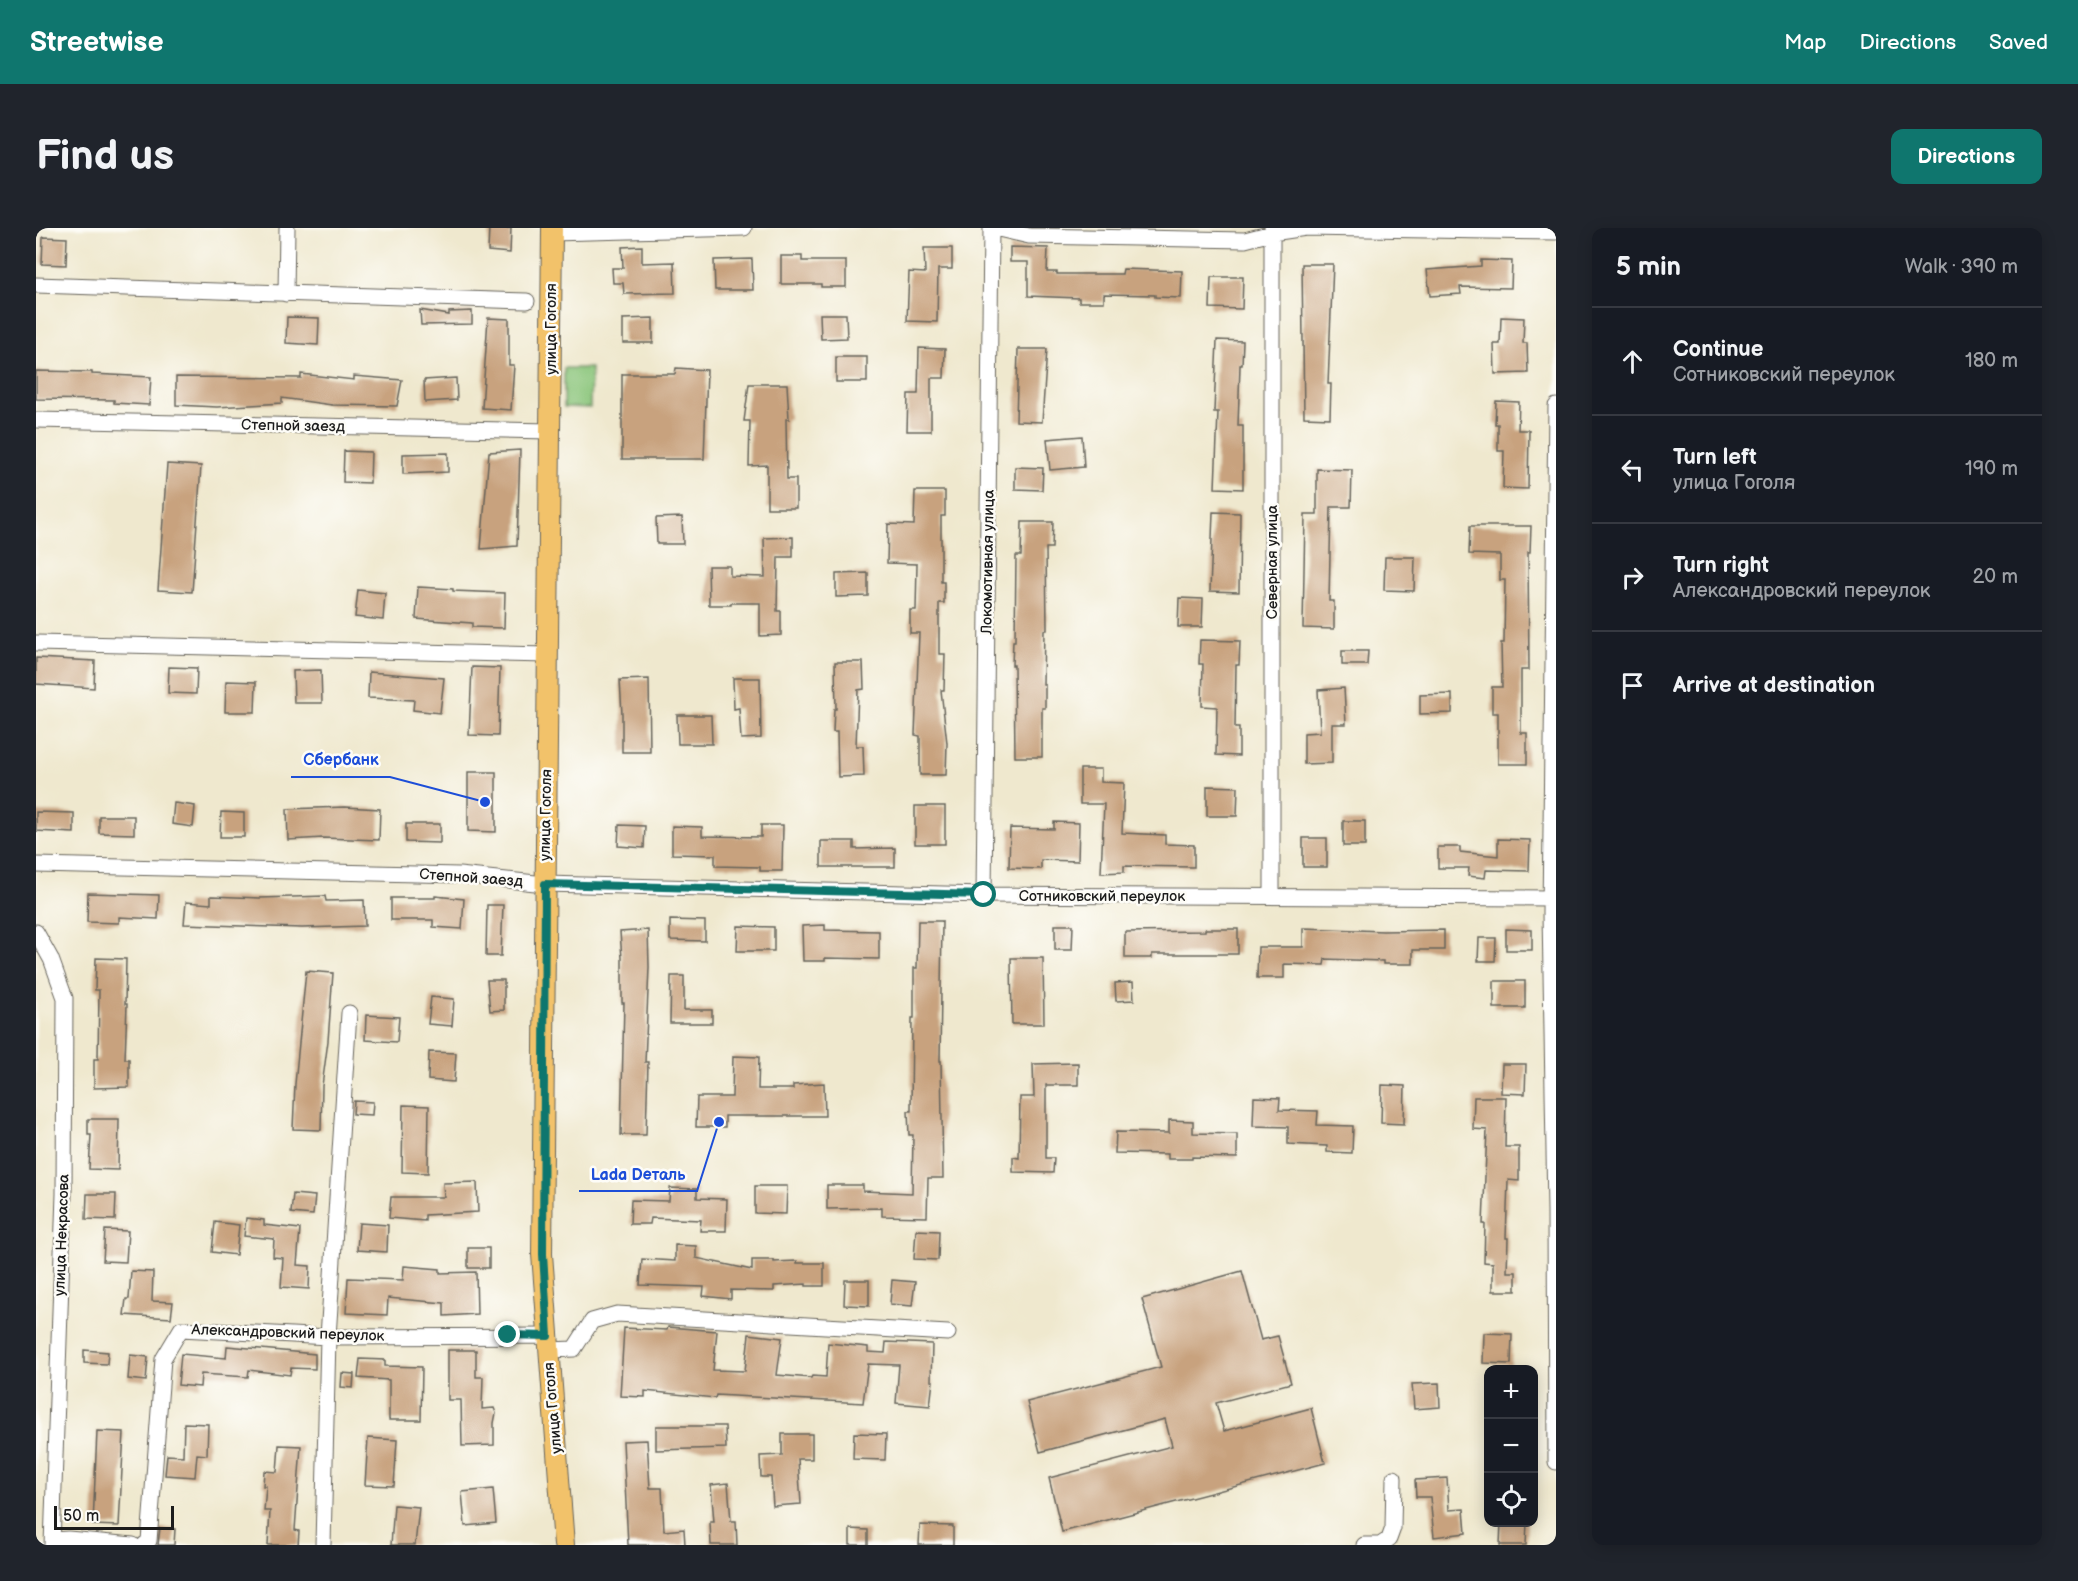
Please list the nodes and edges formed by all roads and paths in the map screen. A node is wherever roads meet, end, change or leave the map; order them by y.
1 (287, 228) edge
2 (744, 228) edge
3 (993, 228) edge
4 (552, 230) edge
5 (1272, 230) edge
6 (1556, 232) edge
7 (36, 285) edge
8 (286, 294) junction
9 (527, 301) dead end
10 (1556, 406) edge
11 (36, 420) edge
12 (550, 431) junction
13 (36, 643) edge
14 (548, 655) junction
15 (36, 865) edge
16 (545, 884) junction
17 (984, 895) junction
18 (1272, 896) junction
19 (1552, 908) edge
20 (36, 932) edge
21 (43, 961) edge
22 (349, 1013) dead end
23 (948, 1333) dead end
24 (328, 1337) junction
25 (548, 1343) junction
26 (1556, 1462) edge
27 (1394, 1478) dead end
28 (52, 1542) edge
29 (133, 1545) edge
30 (144, 1545) edge
31 (323, 1545) edge
32 (564, 1545) edge
33 (1364, 1545) edge

1 - 8 street
2 - 4 street
3 - 5 street
3 - 17 street, Локомотивная улица
4 - 12 main road, улица Гоголя
5 - 6 street
5 - 18 street, Северная улица
7 - 8 street
8 - 9 street
10 - 19 street
11 - 12 street, Степной заезд
12 - 14 main road, улица Гоголя
13 - 14 street
14 - 16 main road, улица Гоголя
15 - 16 street, Степной заезд
16 - 17 street, Сотниковский переулок
16 - 25 main road, улица Гоголя
17 - 18 street, Сотниковский переулок
18 - 19 street, Сотниковский переулок
19 - 26 street
20 - 21 street, улица Некрасова
21 - 28 street, улица Некрасова
22 - 24 street
23 - 25 street, Александровский переулок
24 - 25 street, Александровский переулок
24 - 30 street, Александровский переулок
24 - 31 street
25 - 32 main road, улица Гоголя
27 - 33 street
28 - 29 street

